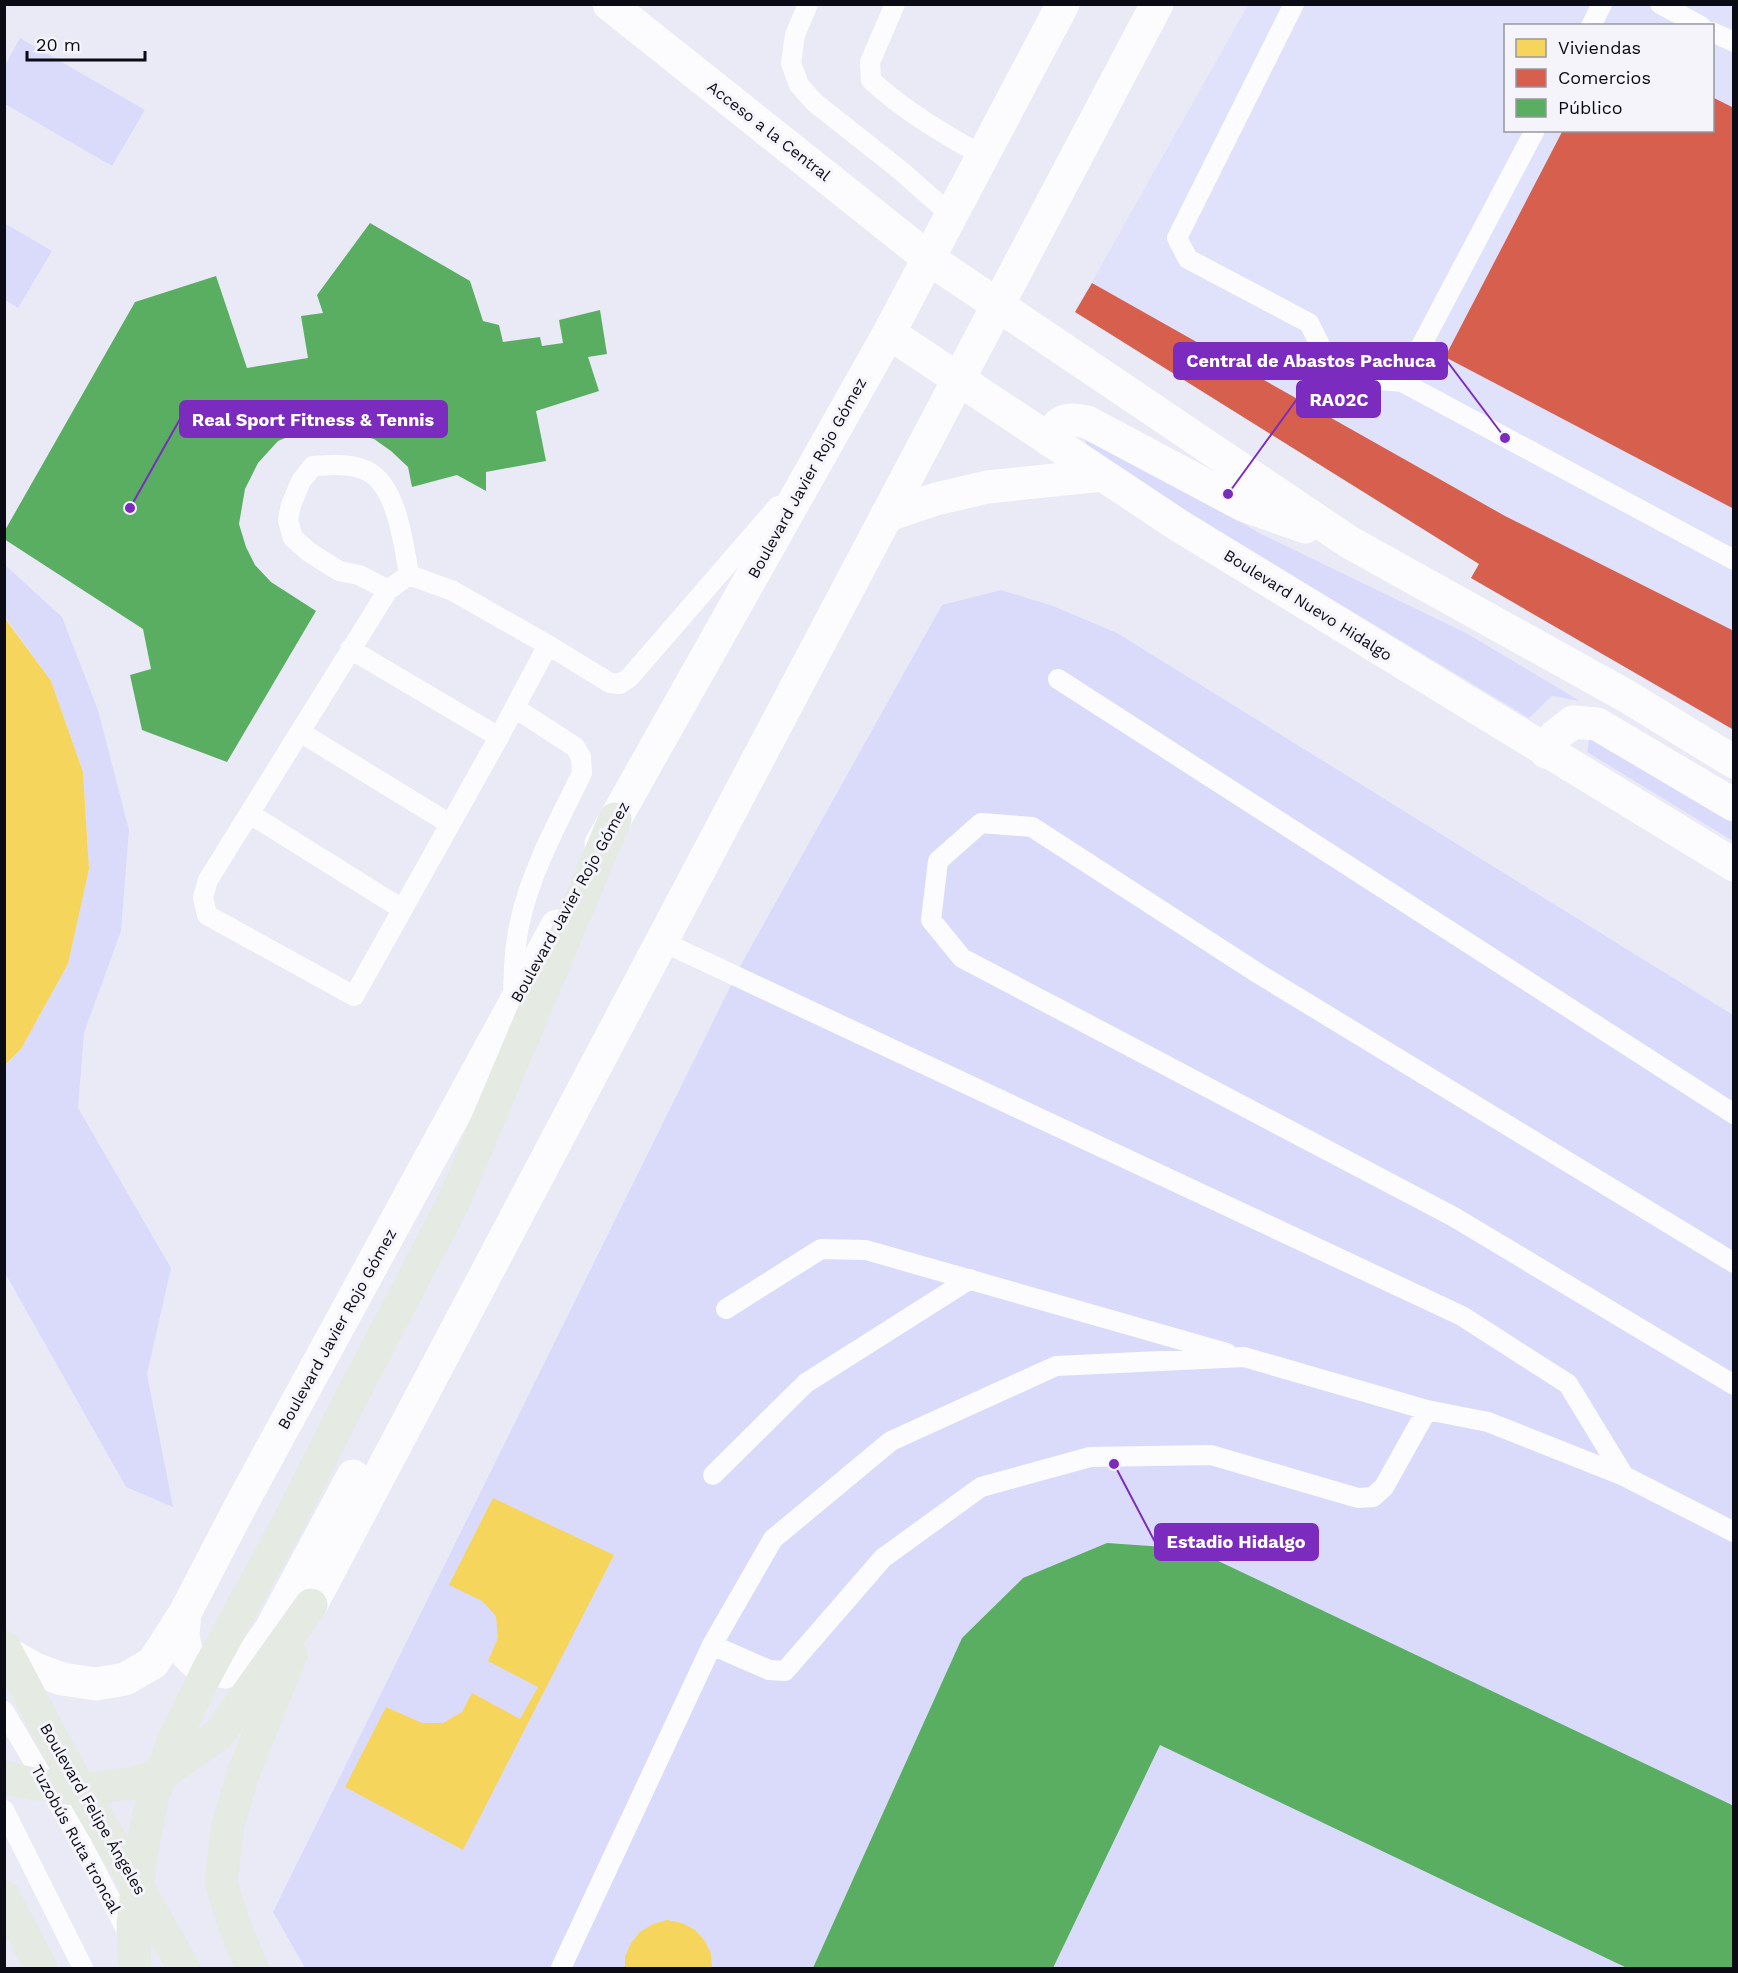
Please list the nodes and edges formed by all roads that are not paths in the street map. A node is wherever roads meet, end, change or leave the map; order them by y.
1 (609, 4) edge
2 (808, 4) edge
3 (895, 4) edge
4 (1063, 4) edge
5 (1157, 4) edge
6 (1294, 4) edge
7 (1602, 4) edge
8 (1660, 4) edge
9 (1592, 24) edge
10 (1697, 24) edge
11 (1714, 32) edge
12 (1734, 42) edge
13 (1534, 132) edge
14 (983, 156) junction
15 (951, 215) junction
16 (928, 258) junction
17 (997, 305) junction
18 (889, 333) junction
19 (958, 379) junction
20 (1402, 382) junction
21 (1049, 440) junction
22 (816, 462) junction
23 (1103, 475) junction
24 (886, 516) junction
25 (1349, 542) junction
26 (1734, 560) edge
27 (409, 575) junction
28 (388, 590) junction
29 (548, 645) junction
30 (350, 649) junction
31 (1058, 679) dead end
32 (515, 708) junction
33 (300, 732) junction
34 (499, 737) junction
35 (1546, 752) junction
36 (1734, 762) edge
37 (1734, 805) edge
38 (249, 814) junction
39 (615, 819) junction
40 (450, 824) junction
41 (1734, 865) edge
42 (402, 909) junction
43 (661, 941) junction
44 (513, 1007) junction
45 (1734, 1114) edge
46 (1734, 1263) edge
47 (970, 1279) junction
48 (480, 1284) junction
49 (726, 1309) dead end
50 (1244, 1357) junction
51 (1734, 1385) edge
52 (1426, 1410) junction
53 (713, 1474) dead end
54 (1624, 1476) junction
55 (1734, 1532) edge
56 (311, 1605) junction
57 (185, 1613) junction
58 (712, 1645) junction
59 (5, 1650) edge
60 (4, 1711) edge
61 (4, 1777) edge
62 (48, 1786) junction
63 (81, 1790) junction
64 (4, 1810) edge
65 (4, 1897) edge
66 (41, 1968) edge
67 (83, 1968) edge
68 (135, 1968) edge
69 (146, 1968) edge
70 (184, 1968) edge
71 (252, 1968) edge
72 (561, 1968) edge

1 - 16 main road, Acceso a la Central
2 - 15 lane
3 - 14 lane
4 - 14 main road, Boulevard Javier Rojo Gómez
5 - 17 main road
6 - 20 lane
7 - 9 lane
8 - 10 lane
11 - 12 lane
13 - 20 lane
14 - 15 main road, Boulevard Javier Rojo Gómez
15 - 16 main road, Boulevard Javier Rojo Gómez
16 - 17 main road
16 - 18 main road, Boulevard Javier Rojo Gómez
17 - 19 main road
17 - 25 main road
18 - 19 main road, Boulevard Nuevo Hidalgo
18 - 22 main road, Boulevard Javier Rojo Gómez
19 - 21 main road, Boulevard Nuevo Hidalgo
19 - 24 main road
20 - 26 lane
21 - 23 main road, Boulevard Nuevo Hidalgo
21 - 25 main road
22 - 29 lane
22 - 39 main road, Boulevard Javier Rojo Gómez
23 - 24 main road
23 - 35 main road, Boulevard Nuevo Hidalgo
24 - 43 main road
25 - 36 main road
27 - 28 lane
27 - 28 lane
27 - 29 lane
28 - 30 lane
29 - 32 lane
30 - 33 lane
30 - 34 lane
31 - 45 lane
32 - 34 lane
32 - 44 lane
33 - 38 lane
33 - 40 lane
34 - 40 lane
35 - 37 main road
35 - 41 main road, Boulevard Nuevo Hidalgo
38 - 42 lane
38 - 42 lane
39 - 44 main road, Boulevard Javier Rojo Gómez
39 - 68 main road
40 - 42 lane
43 - 48 main road
43 - 54 lane
44 - 57 main road, Boulevard Javier Rojo Gómez
46 - 51 lane
47 - 49 lane
47 - 50 lane
47 - 53 lane
48 - 56 main road
48 - 57 main road
50 - 52 lane
50 - 58 lane
52 - 54 lane
52 - 58 lane
54 - 55 lane
56 - 63 main road
56 - 71 main road
57 - 59 main road, Boulevard Javier Rojo Gómez
58 - 72 lane
59 - 63 main road, Boulevard Felipe Ángeles
60 - 62 lane, Tuzobús Ruta troncal
61 - 62 main road
62 - 63 main road
62 - 69 lane, Tuzobús Ruta troncal
63 - 70 main road, Boulevard Felipe Ángeles
64 - 67 lane
65 - 66 main road

